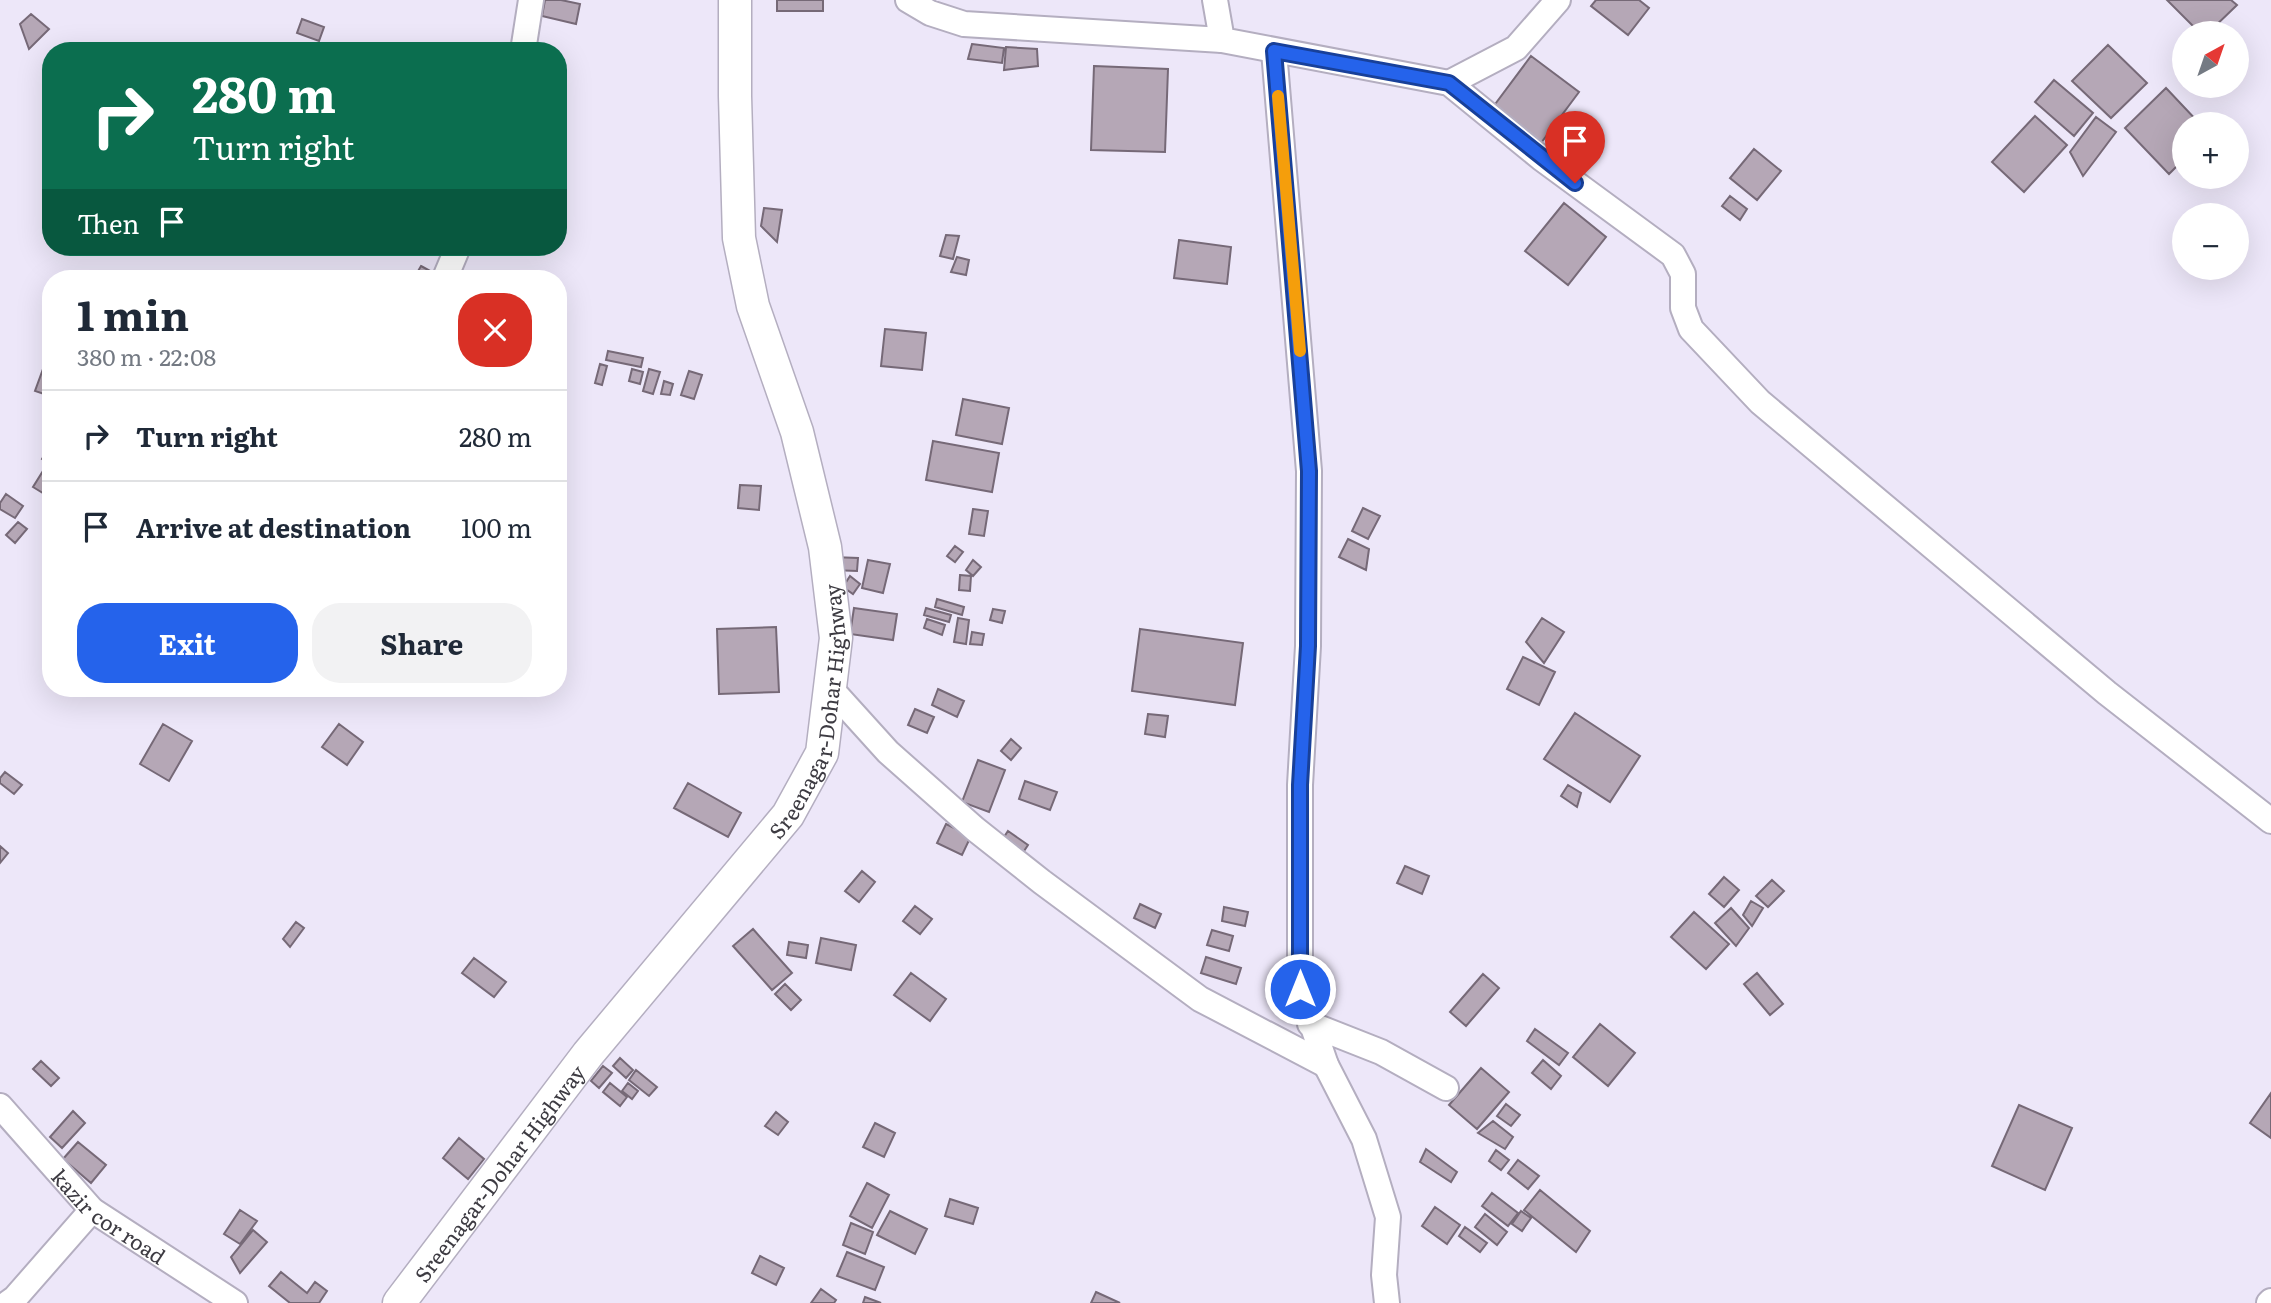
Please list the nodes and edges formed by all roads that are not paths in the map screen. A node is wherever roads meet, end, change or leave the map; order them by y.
1 (531, 0) edge
2 (735, 0) edge
3 (908, 0) edge
4 (1215, 0) edge
5 (1558, 0) edge
6 (1222, 40) junction
7 (524, 42) edge
8 (1274, 51) junction
9 (1449, 83) junction
10 (831, 689) junction
11 (2271, 821) edge
12 (1310, 1024) junction
13 (1326, 1065) junction
14 (1446, 1088) dead end
15 (0, 1106) edge
16 (92, 1210) junction
17 (8, 1303) edge
18 (235, 1303) edge
19 (399, 1303) edge
20 (1387, 1303) edge

1 - 7 street
2 - 10 main road, Sreenagar-Dohar Highway
3 - 6 street
4 - 6 street
5 - 9 street
6 - 8 street
8 - 9 street
8 - 12 street
9 - 11 street
10 - 13 street
10 - 19 main road, Sreenagar-Dohar Highway
12 - 13 street
12 - 14 street
13 - 20 street
15 - 16 street, kazir cor road
16 - 17 street
16 - 18 street, kazir cor road

